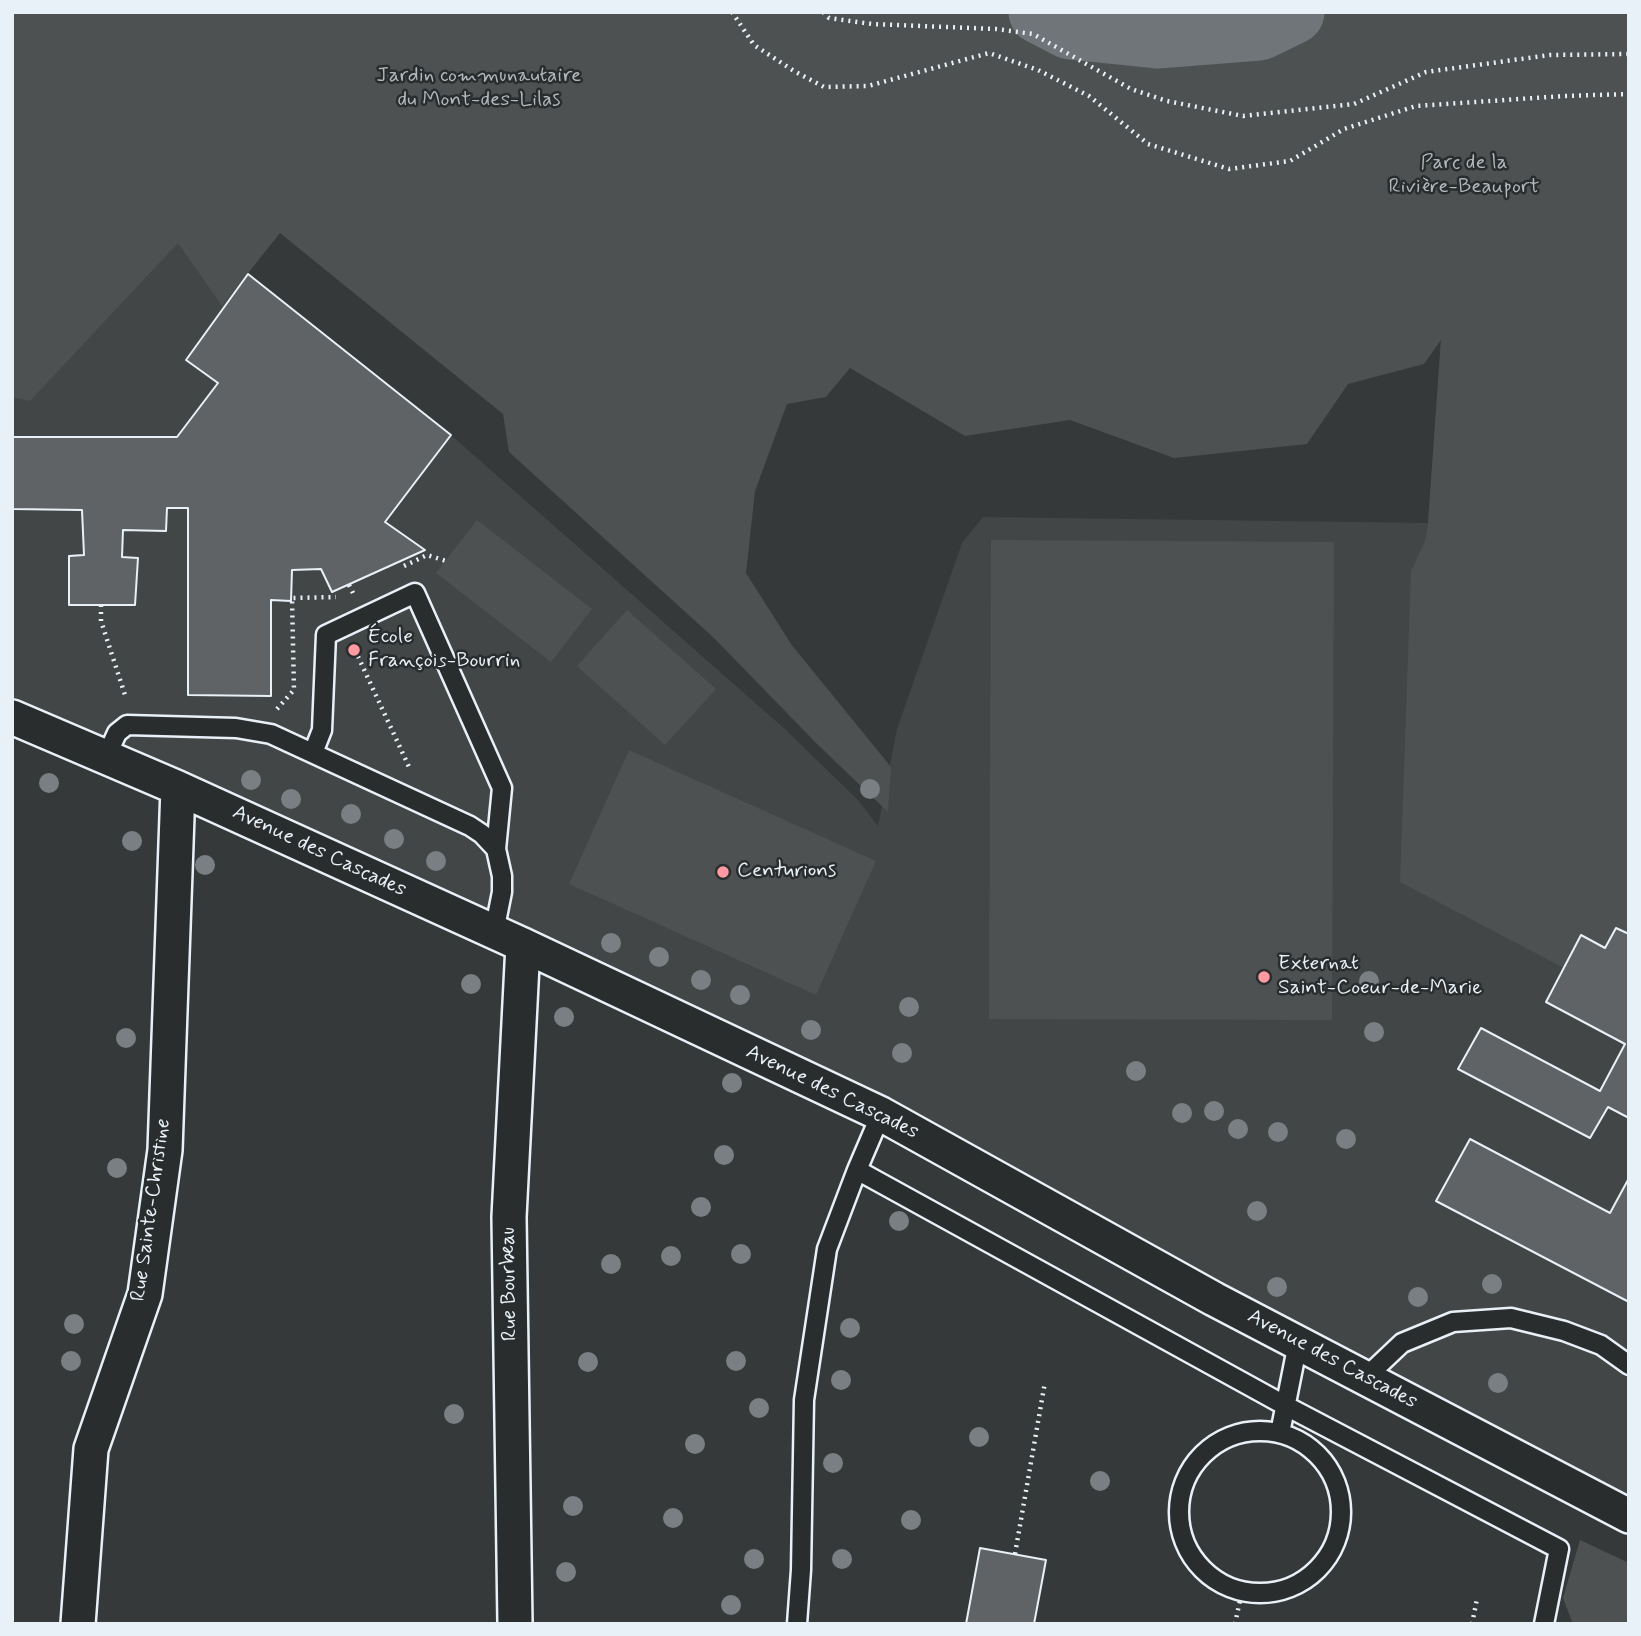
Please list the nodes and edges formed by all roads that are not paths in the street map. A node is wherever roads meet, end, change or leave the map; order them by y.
1 (12, 716) edge
2 (313, 753) junction
3 (106, 757) junction
4 (178, 788) junction
5 (496, 849) junction
6 (508, 939) junction
7 (881, 1114) junction
8 (857, 1170) junction
9 (1298, 1343) junction
10 (1629, 1365) edge
11 (1365, 1378) junction
12 (1286, 1406) junction
13 (1280, 1433) junction
14 (1629, 1516) edge
15 (78, 1624) edge
16 (515, 1624) edge
17 (797, 1624) edge
18 (1544, 1624) edge

1 - 3 street, Avenue des Cascades
2 - 3 lane
2 - 5 lane
2 - 5 lane
3 - 4 street, Avenue des Cascades
4 - 6 street, Avenue des Cascades
4 - 15 street, Rue Sainte-Christine
5 - 6 lane
6 - 7 street, Avenue des Cascades
6 - 16 street, Rue Bourbeau
7 - 8 lane
7 - 9 street, Avenue des Cascades
8 - 12 lane
8 - 17 lane
9 - 11 street, Avenue des Cascades
9 - 12 lane
10 - 11 lane
11 - 14 street, Avenue des Cascades
12 - 13 lane
12 - 18 lane
13 - 13 lane

